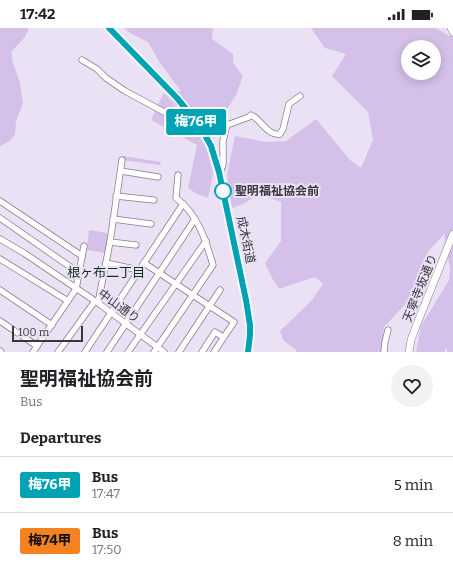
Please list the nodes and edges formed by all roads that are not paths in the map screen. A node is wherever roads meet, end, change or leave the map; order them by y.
1 (109, 28) edge
2 (451, 28) edge
3 (453, 32) edge
4 (82, 60) dead end
5 (300, 96) dead end
6 (200, 126) junction
7 (122, 160) dead end
8 (121, 171) junction
9 (219, 172) junction
10 (178, 175) dead end
11 (158, 176) dead end
12 (116, 196) junction
13 (154, 200) dead end
14 (0, 201) edge
15 (183, 204) junction
16 (0, 218) edge
17 (113, 219) junction
18 (195, 219) junction
19 (151, 224) dead end
20 (453, 234) edge
21 (0, 239) edge
22 (206, 241) junction
23 (110, 242) junction
24 (136, 245) dead end
25 (84, 246) dead end
26 (82, 256) junction
27 (0, 259) edge
28 (106, 262) junction
29 (144, 263) junction
30 (139, 270) junction
31 (79, 272) junction
32 (160, 273) junction
33 (176, 284) junction
34 (76, 289) junction
35 (0, 290) edge
36 (220, 290) dead end
37 (193, 295) junction
38 (68, 301) junction
39 (97, 302) junction
40 (209, 306) junction
41 (111, 313) junction
42 (0, 321) edge
43 (126, 324) junction
44 (52, 325) junction
45 (388, 330) dead end
46 (140, 334) junction
47 (223, 338) junction
48 (37, 346) junction
49 (156, 350) edge
50 (33, 352) edge
51 (58, 352) edge
52 (85, 352) edge
53 (107, 352) edge
54 (128, 352) edge
55 (164, 352) edge
56 (179, 352) edge
57 (202, 352) edge
58 (214, 352) edge
59 (248, 352) edge
60 (384, 352) edge
61 (409, 352) edge

1 - 6 main road, 成木街道
2 - 3 street
4 - 6 street
5 - 9 street
6 - 9 main road, 成木街道
7 - 8 street
8 - 11 street
8 - 12 street
9 - 59 main road, 成木街道
10 - 15 street
12 - 13 street
12 - 17 street
14 - 26 street
15 - 18 street
15 - 29 street
16 - 31 street
17 - 19 street
17 - 23 street
18 - 22 street
18 - 32 street
20 - 61 street, 天寧寺坂通り
21 - 34 street, 中山通り
22 - 33 street
22 - 37 street
23 - 24 street
23 - 28 street
25 - 26 street
26 - 31 street
27 - 38 street
28 - 30 street
28 - 39 street
29 - 30 street
29 - 32 street
30 - 41 street
31 - 34 street
32 - 33 street
32 - 43 street
33 - 37 street
33 - 46 street
34 - 38 street
34 - 39 street, 中山通り
35 - 44 street
36 - 40 street
37 - 40 street
37 - 49 street
38 - 44 street
39 - 41 street, 中山通り
39 - 51 street
40 - 47 street
40 - 56 street
41 - 43 street, 中山通り
41 - 52 street
42 - 48 street
43 - 46 street, 中山通り
43 - 53 street
44 - 48 street
45 - 60 street
46 - 49 street, 中山通り
46 - 54 street
47 - 57 street
47 - 58 street
48 - 50 street
49 - 55 street, 中山通り

